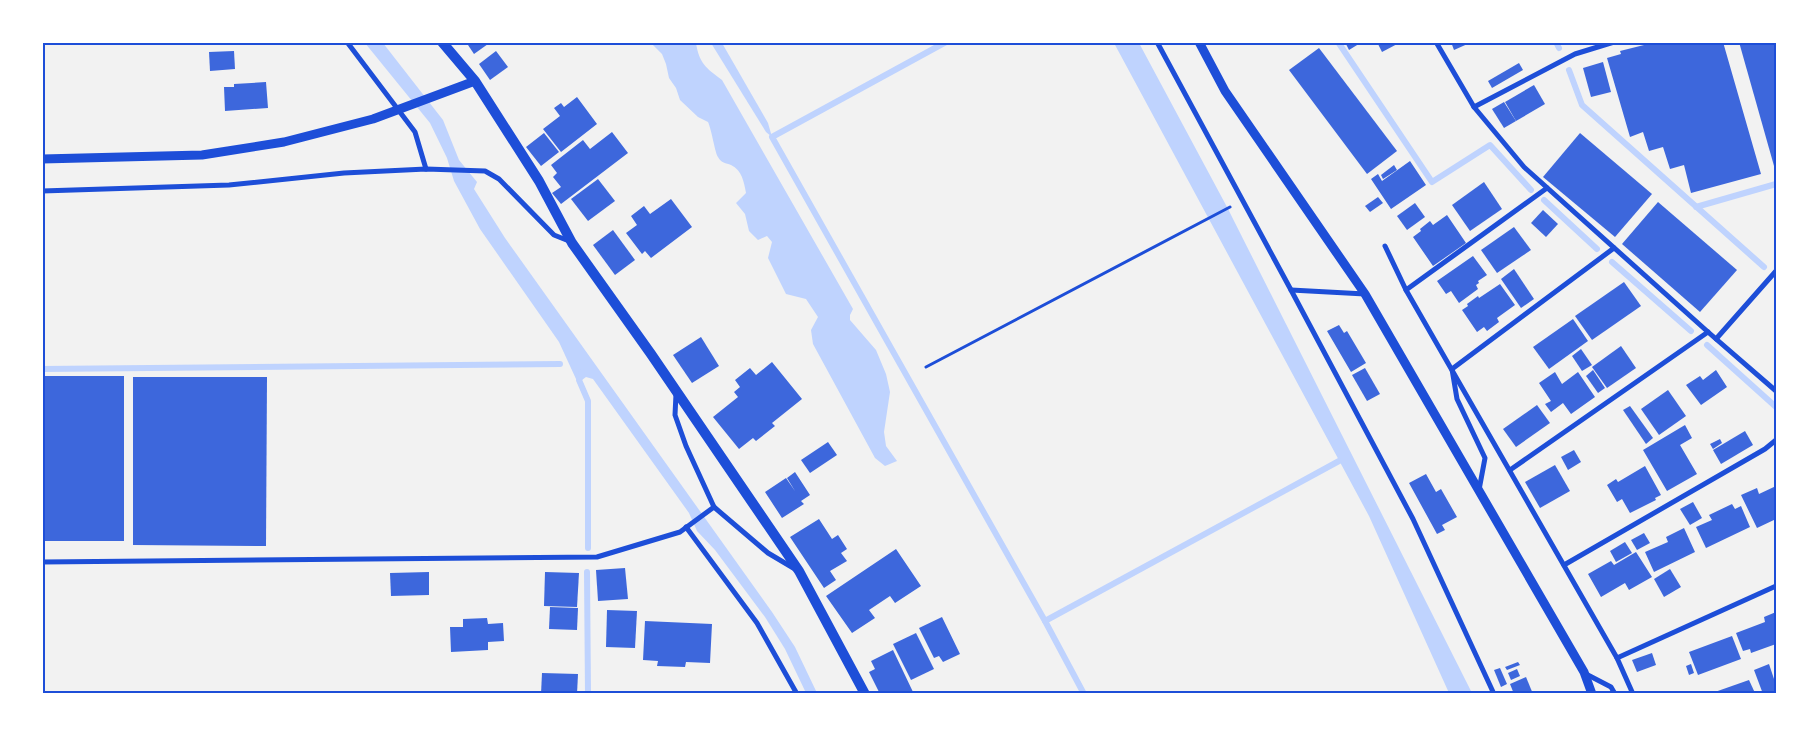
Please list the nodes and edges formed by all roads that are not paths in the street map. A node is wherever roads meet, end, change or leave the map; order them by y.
1 (347, 42) edge
2 (442, 42) edge
3 (1157, 42) edge
4 (1199, 42) edge
5 (1436, 42) edge
6 (1614, 42) edge
7 (475, 81) junction
8 (1474, 107) junction
9 (42, 159) edge
10 (426, 169) junction
11 (1547, 188) junction
12 (42, 191) edge
13 (572, 243) junction
14 (1385, 246) dead end
15 (1614, 248) junction
16 (1776, 271) edge
17 (1291, 290) junction
18 (1406, 290) junction
19 (1365, 294) junction
20 (1708, 332) junction
21 (1716, 339) junction
22 (1452, 369) junction
23 (1776, 391) edge
24 (676, 392) junction
25 (1776, 440) edge
26 (1510, 470) junction
27 (1479, 490) junction
28 (714, 507) junction
29 (686, 527) junction
30 (42, 562) edge
31 (1564, 565) junction
32 (800, 571) junction
33 (1776, 586) edge
34 (1617, 658) junction
35 (1584, 672) junction
36 (797, 694) edge
37 (866, 694) edge
38 (1494, 694) edge
39 (1592, 694) edge
40 (1615, 694) edge
41 (1633, 694) edge

1 - 10 street
2 - 7 main road
3 - 17 street
4 - 19 street
5 - 8 street
6 - 8 street
7 - 9 street
7 - 13 main road
8 - 11 street
10 - 12 street
10 - 13 street
11 - 15 street
11 - 18 street
13 - 24 main road
14 - 18 street
15 - 20 street
15 - 22 street
16 - 21 street
17 - 19 street
17 - 38 street
18 - 22 street
19 - 27 street
20 - 21 street
20 - 26 street
21 - 23 street
22 - 26 street
22 - 27 street
24 - 28 street
24 - 32 main road
25 - 31 street
26 - 31 street
27 - 35 street
28 - 29 street
28 - 32 street
29 - 30 street
29 - 36 street
31 - 34 street
32 - 37 main road
33 - 34 street
34 - 41 street
35 - 39 street
35 - 40 street

